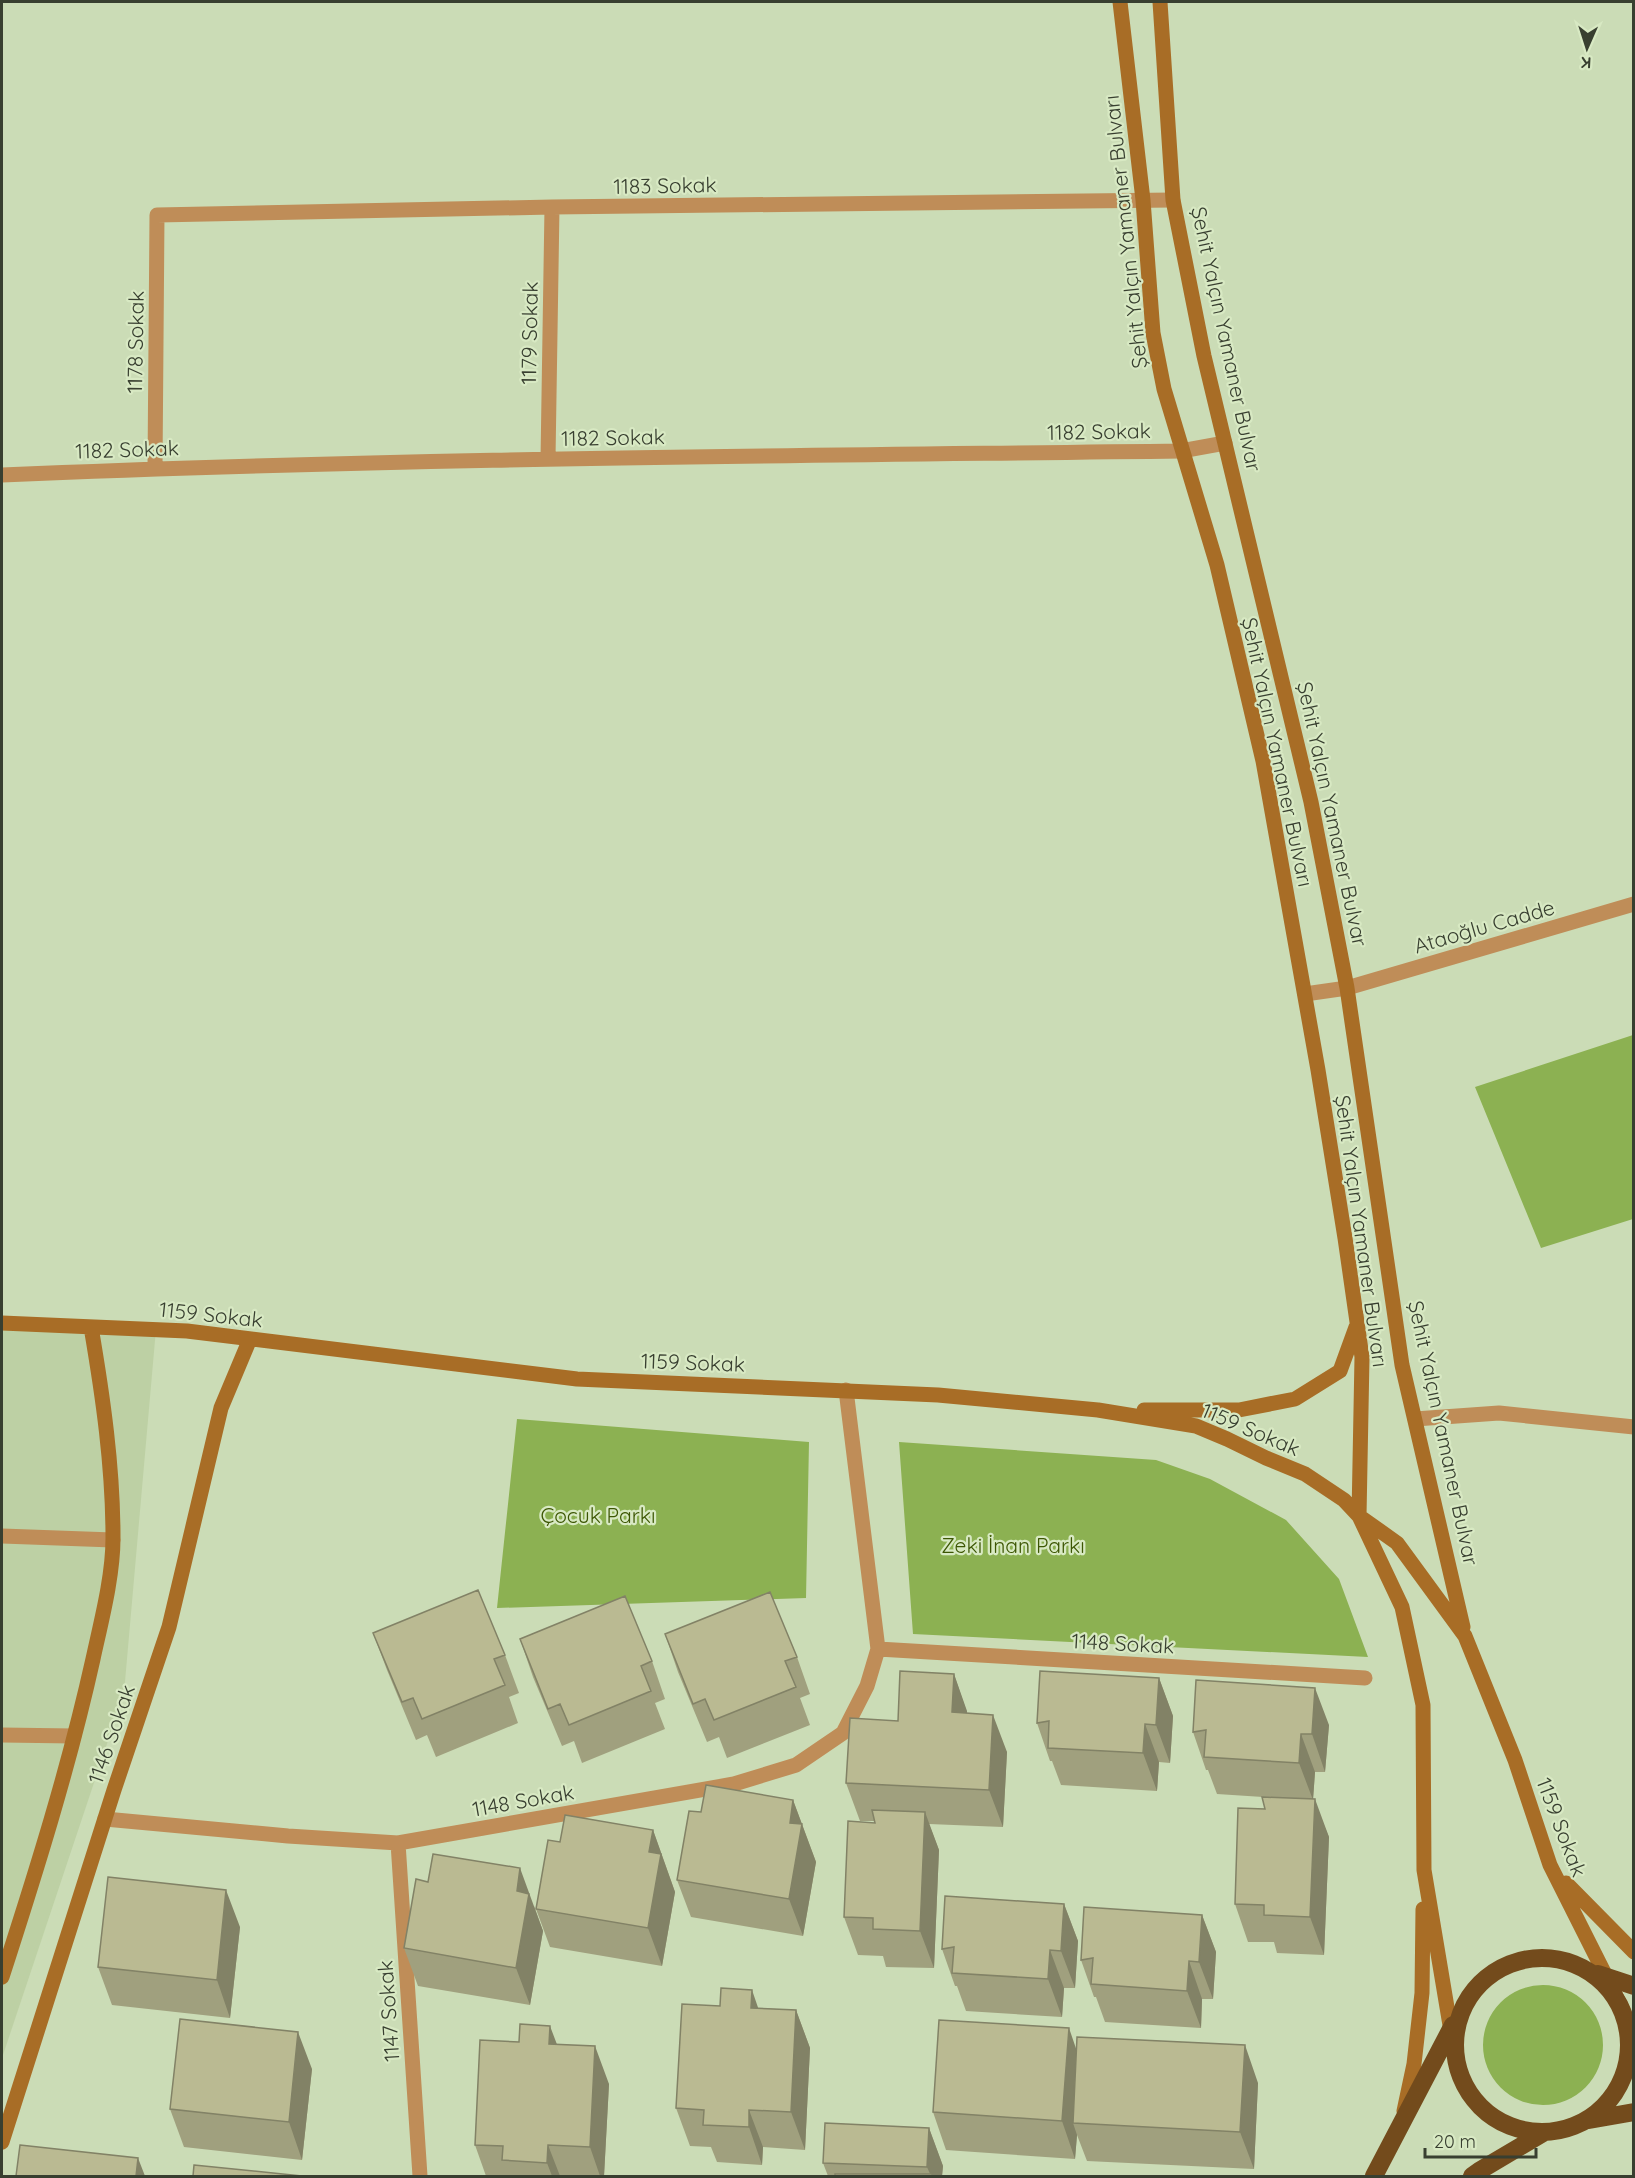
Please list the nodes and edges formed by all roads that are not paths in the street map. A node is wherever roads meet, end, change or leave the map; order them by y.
1 (1120, 2) edge
2 (1160, 2) edge
3 (1143, 200) junction
4 (1173, 200) junction
5 (552, 207) junction
6 (158, 215) joint
7 (1225, 443) junction
8 (1181, 451) junction
9 (548, 459) junction
10 (155, 468) junction
11 (2, 475) edge
12 (1634, 904) edge
13 (1347, 988) junction
14 (1305, 994) junction
15 (2, 1323) edge
16 (1357, 1324) junction
17 (91, 1327) junction
18 (250, 1339) junction
19 (846, 1390) junction
20 (1098, 1410) junction
21 (1415, 1419) junction
22 (1634, 1427) edge
23 (1359, 1516) junction
24 (2, 1536) edge
25 (113, 1540) junction
26 (1465, 1636) junction
27 (878, 1649) junction
28 (1365, 1678) dead end
29 (2, 1736) edge
30 (74, 1736) junction
31 (105, 1819) junction
32 (398, 1843) junction
33 (1551, 1865) junction
34 (1424, 1870) junction
35 (1634, 1952) edge
36 (1598, 1974) junction
37 (2, 1976) edge
38 (1634, 1986) edge
39 (1466, 2002) junction
40 (1451, 2028) junction
41 (1454, 2049) junction
42 (1634, 2112) edge
43 (1588, 2120) junction
44 (1401, 2125) junction
45 (1544, 2133) junction
46 (2, 2142) edge
47 (420, 2176) edge
48 (1374, 2176) edge
49 (1472, 2176) edge

1 - 3 street, Şehit Yalçın Yamaner Bulvarı
2 - 4 street, Şehit Yalçın Yamaner Bulvar
3 - 4 street, 1183 Sokak
3 - 5 street, 1183 Sokak
3 - 8 street, Şehit Yalçın Yamaner Bulvarı
4 - 7 street, Şehit Yalçın Yamaner Bulvar
5 - 6 street, 1183 Sokak
5 - 9 street, 1179 Sokak
6 - 10 street, 1178 Sokak
7 - 8 street, 1182 Sokak
7 - 13 street, Şehit Yalçın Yamaner Bulvar
8 - 9 street, 1182 Sokak
8 - 14 street, Şehit Yalçın Yamaner Bulvarı
9 - 10 street, 1182 Sokak
10 - 11 street, 1182 Sokak
12 - 13 street, Ataoğlu Cadde
13 - 14 street, Ataoğlu Cadde
13 - 21 street, Şehit Yalçın Yamaner Bulvar
14 - 16 street, Şehit Yalçın Yamaner Bulvarı
15 - 17 street, 1159 Sokak
16 - 20 street
16 - 23 street, Şehit Yalçın Yamaner Bulvarı
17 - 18 street, 1159 Sokak
17 - 25 street, 1146 Sokak
18 - 19 street, 1159 Sokak
18 - 31 street, 1146 Sokak
19 - 20 street, 1159 Sokak
19 - 27 street, 1148 Sokak
20 - 23 street, 1159 Sokak
21 - 22 street
21 - 26 street, Şehit Yalçın Yamaner Bulvar
23 - 26 street, 1159 Sokak
23 - 34 street, 1159 Sokak
24 - 25 street
25 - 30 street, 1146 Sokak
26 - 33 street, 1159 Sokak
27 - 28 street, 1148 Sokak
27 - 32 street, 1148 Sokak
29 - 30 street
30 - 37 street, 1146 Sokak
31 - 32 street, 1148 Sokak
31 - 46 street, 1146 Sokak
32 - 47 street, 1147 Sokak
33 - 35 street
33 - 36 street, 1159 Sokak
34 - 40 street, 1159 Sokak
34 - 44 street
36 - 38 highway
36 - 39 highway
36 - 43 highway
39 - 40 highway
39 - 41 highway
40 - 41 street, 1159 Sokak
40 - 44 highway
41 - 45 highway
42 - 43 highway
43 - 45 highway
44 - 48 highway
45 - 49 highway

